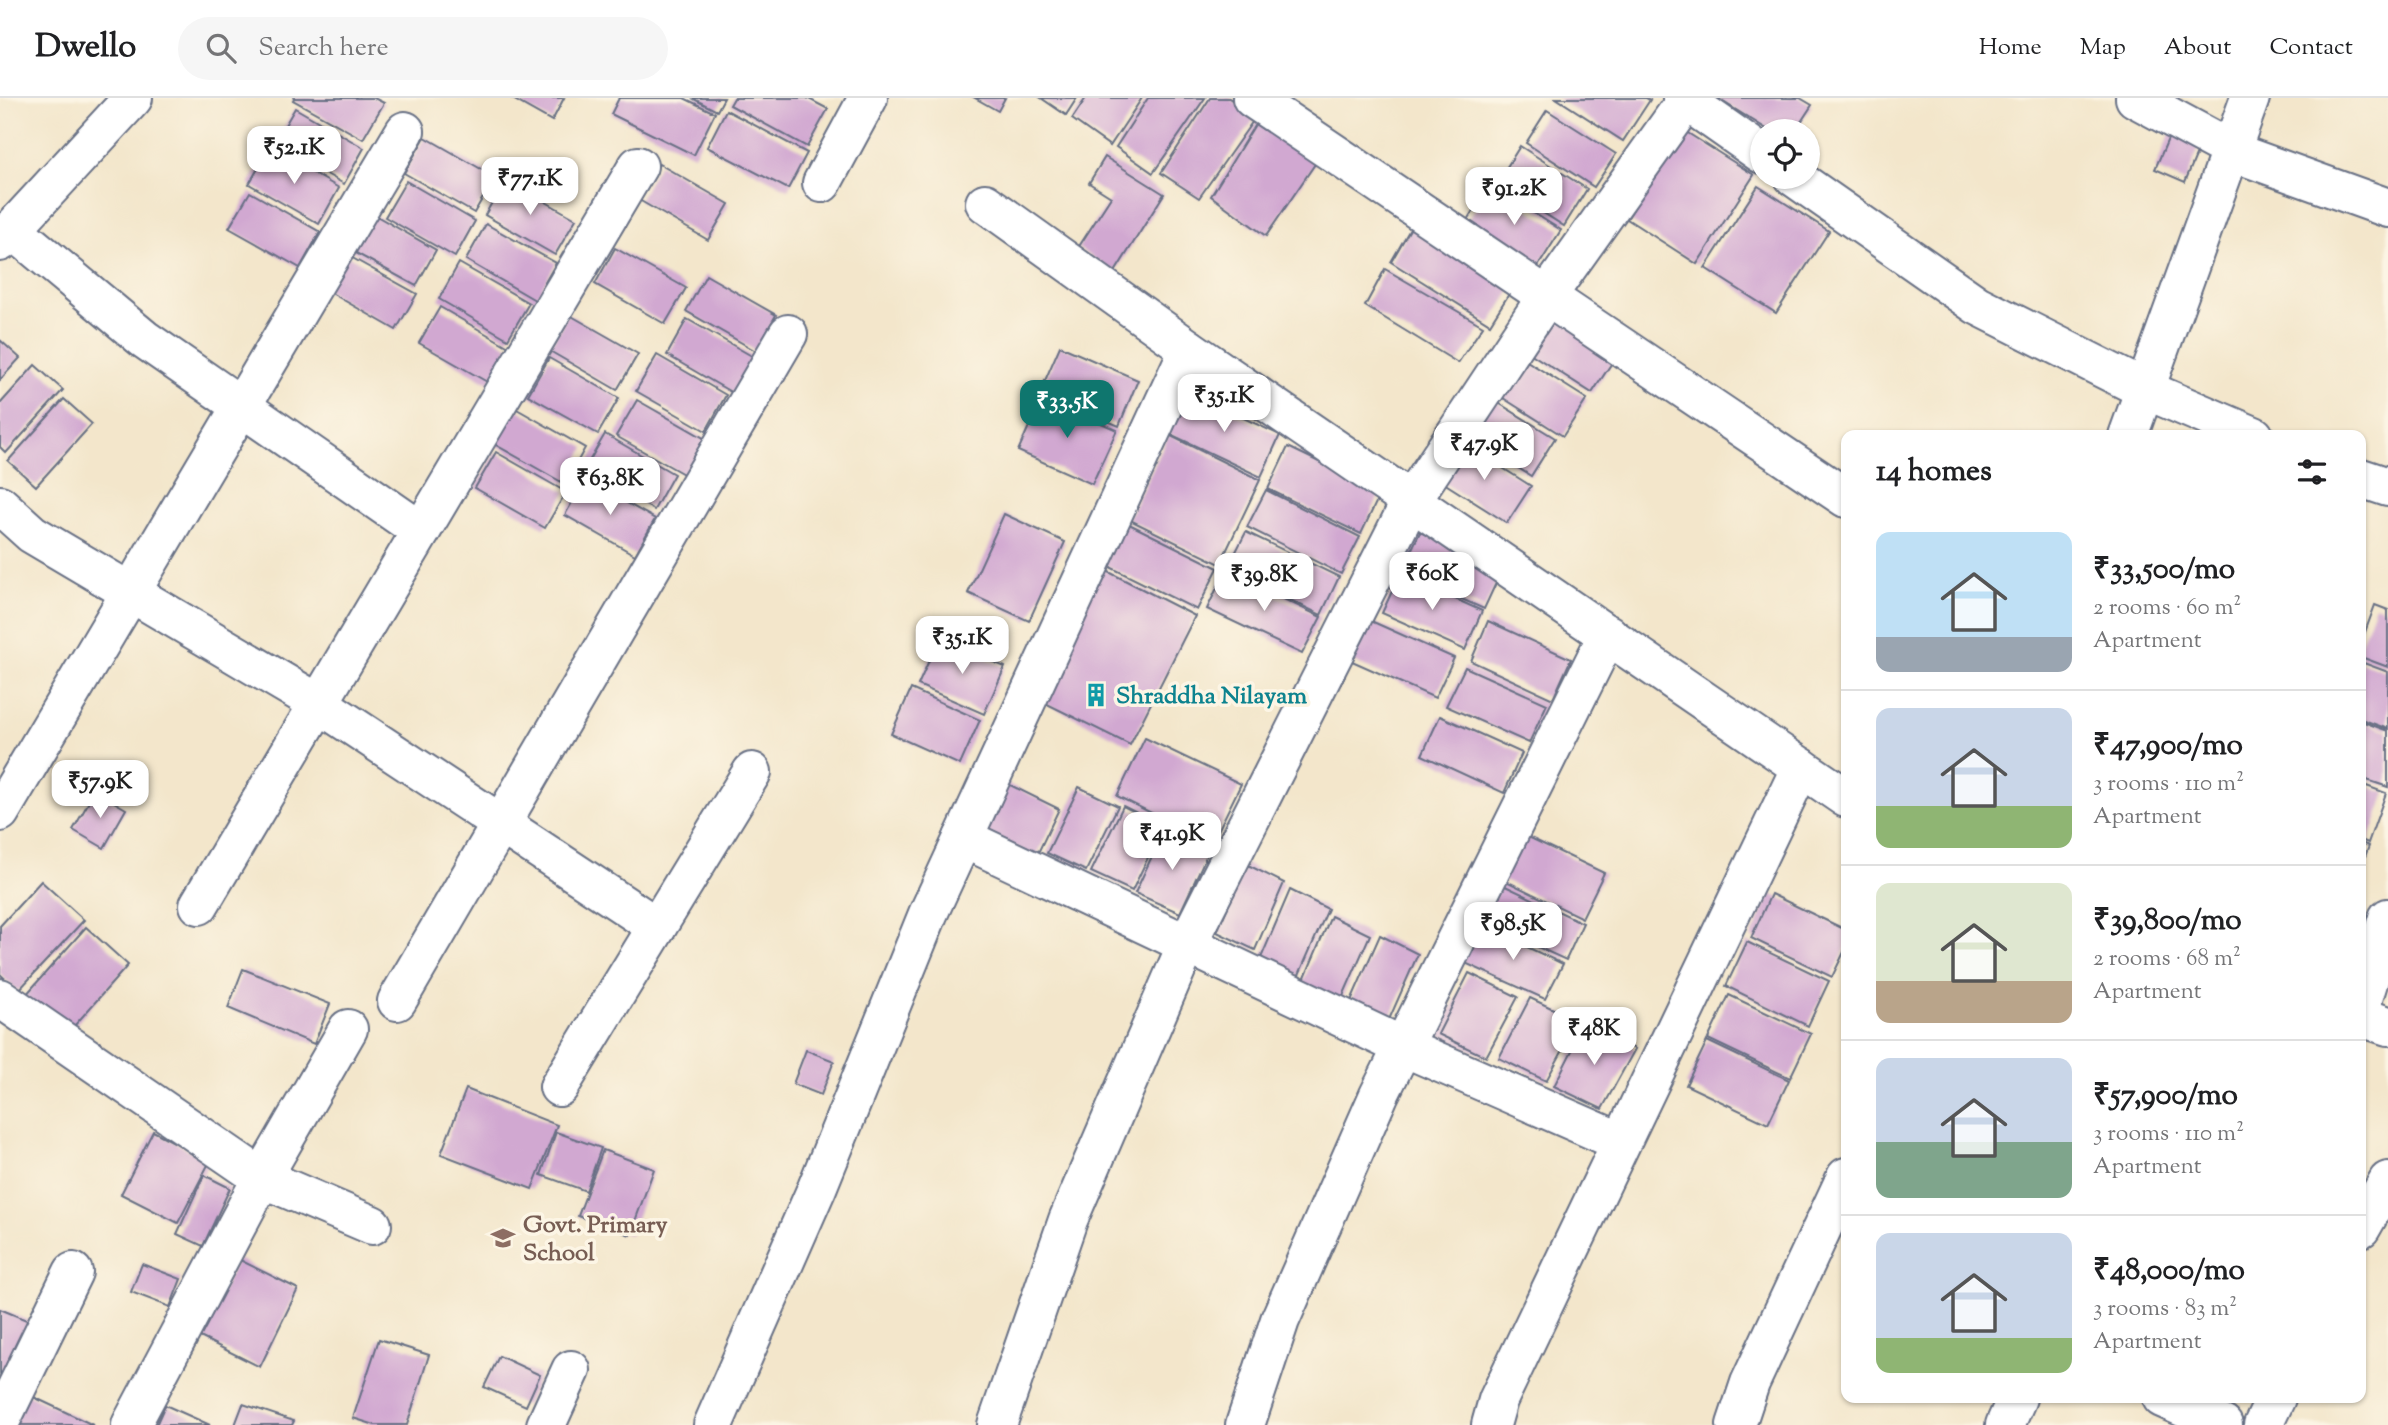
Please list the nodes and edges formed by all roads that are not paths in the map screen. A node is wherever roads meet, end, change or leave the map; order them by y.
1 (133, 98) edge
2 (869, 98) edge
3 (1252, 98) edge
4 (2135, 98) edge
5 (2250, 98) edge
6 (1685, 99) edge
7 (405, 131) dead end
8 (1750, 145) edge
9 (2231, 150) junction
10 (638, 166) dead end
11 (822, 183) dead end
12 (1811, 189) edge
13 (985, 203) dead end
14 (2388, 208) edge
15 (6, 236) edge
16 (1547, 296) junction
17 (788, 334) dead end
18 (1189, 349) junction
19 (2144, 389) junction
20 (241, 407) junction
21 (2129, 430) edge
22 (2240, 430) edge
23 (2366, 480) edge
24 (2388, 487) edge
25 (1841, 495) edge
26 (1411, 501) junction
27 (0, 505) edge
28 (421, 531) junction
29 (131, 592) junction
30 (1608, 634) junction
31 (318, 703) junction
32 (1801, 767) junction
33 (752, 772) dead end
34 (1841, 795) edge
35 (0, 812) edge
36 (501, 824) junction
37 (963, 838) junction
38 (198, 905) dead end
39 (2388, 918) edge
40 (657, 927) junction
41 (1187, 944) junction
42 (2366, 989) edge
43 (0, 998) edge
44 (397, 1001) dead end
45 (2366, 1019) edge
46 (2388, 1027) edge
47 (348, 1029) dead end
48 (1404, 1047) junction
49 (559, 1087) dead end
50 (1621, 1142) junction
51 (262, 1178) junction
52 (2388, 1181) edge
53 (1841, 1202) edge
54 (2366, 1219) edge
55 (372, 1225) dead end
56 (1831, 1251) edge
57 (73, 1272) dead end
58 (570, 1370) dead end
59 (2015, 1403) edge
60 (2173, 1403) edge
61 (2274, 1403) edge
62 (0, 1422) edge
63 (131, 1425) edge
64 (546, 1425) edge
65 (713, 1425) edge
66 (997, 1425) edge
67 (1245, 1425) edge
68 (1491, 1425) edge
69 (1736, 1425) edge
70 (2005, 1425) edge
71 (2223, 1425) edge
72 (2263, 1425) edge

1 - 15 street
2 - 11 street
3 - 16 street
4 - 9 street
5 - 9 street
6 - 8 street
6 - 16 street
7 - 20 street
9 - 14 street
9 - 19 street
10 - 28 street
12 - 19 street
13 - 18 street
15 - 20 street
16 - 25 street
16 - 26 street
17 - 36 street
18 - 26 street
18 - 37 street
19 - 21 street
19 - 22 street
20 - 28 street
20 - 29 street
23 - 24 street
26 - 30 street
26 - 41 street
27 - 29 street
28 - 31 street
29 - 31 street
29 - 35 street
30 - 32 street
30 - 48 street
31 - 36 street
31 - 38 street
32 - 34 street
32 - 50 street
33 - 40 street
36 - 40 street
36 - 44 street
37 - 41 street
37 - 65 street
39 - 42 street
40 - 49 street
41 - 48 street
41 - 66 street
43 - 51 street
45 - 46 street
47 - 51 street
48 - 50 street
48 - 67 street
50 - 68 street
51 - 55 street
51 - 63 street
52 - 54 street
53 - 56 street
56 - 69 street
57 - 62 street
58 - 64 street
59 - 70 street
60 - 71 street
61 - 72 street

